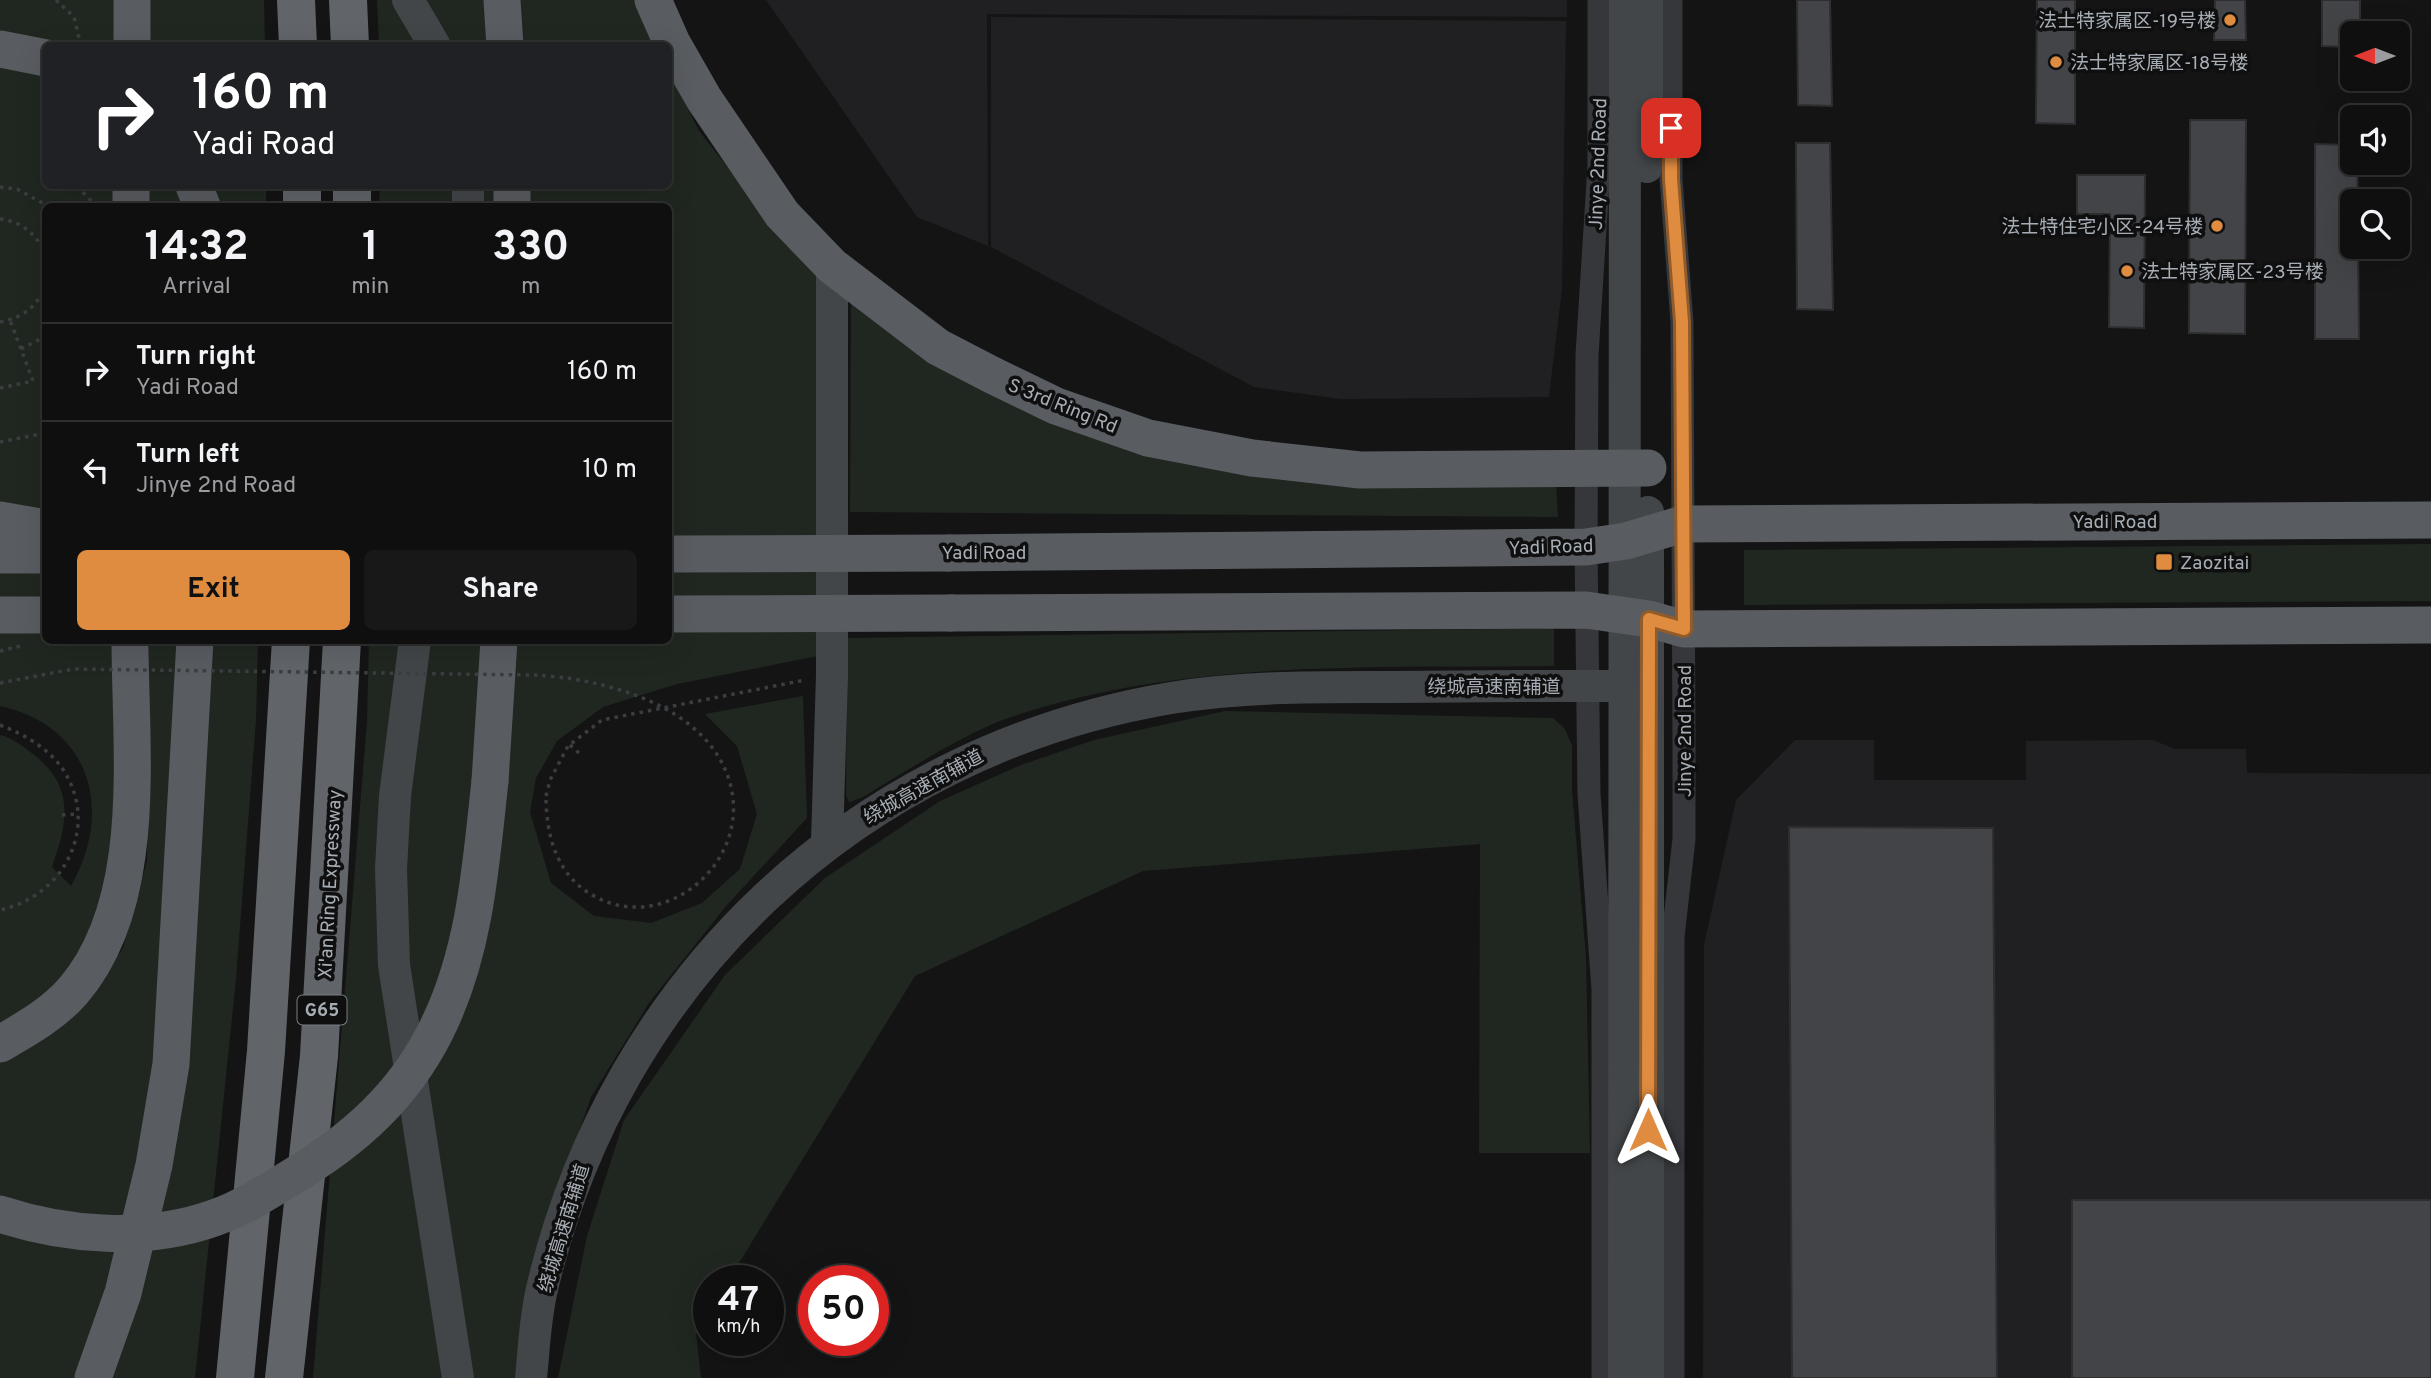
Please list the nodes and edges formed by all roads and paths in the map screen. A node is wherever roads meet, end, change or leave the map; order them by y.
1 (56, 0) edge
2 (132, 0) edge
3 (296, 0) edge
4 (348, 0) edge
5 (408, 0) edge
6 (502, 0) edge
7 (653, 0) edge
8 (1599, 0) edge
9 (1625, 0) edge
10 (1647, 0) edge
11 (1671, 0) edge
12 (80, 42) edge
13 (132, 42) edge
14 (298, 42) edge
15 (350, 42) edge
16 (433, 42) edge
17 (505, 42) edge
18 (672, 42) edge
19 (672, 43) edge
20 (0, 49) edge
21 (42, 57) edge
22 (0, 187) edge
23 (80, 189) edge
24 (42, 203) edge
25 (93, 203) edge
26 (0, 219) edge
27 (42, 250) edge
28 (832, 266) junction
29 (42, 292) edge
30 (10, 320) junction
31 (0, 322) edge
32 (42, 338) edge
33 (21, 349) junction
34 (0, 388) edge
35 (42, 434) edge
36 (0, 442) edge
37 (1637, 468) junction
38 (1587, 469) junction
39 (0, 520) edge
40 (2431, 520) edge
41 (1683, 524) junction
42 (42, 527) edge
43 (1637, 538) junction
44 (1586, 547) junction
45 (672, 554) edge
46 (0, 555) edge
47 (42, 555) edge
48 (1586, 610) junction
49 (672, 614) edge
50 (0, 615) edge
51 (42, 615) edge
52 (1637, 617) junction
53 (2431, 625) edge
54 (1684, 629) junction
55 (130, 644) edge
56 (195, 644) edge
57 (291, 644) edge
58 (342, 644) edge
59 (414, 644) edge
60 (499, 644) edge
61 (832, 675) junction
62 (0, 683) edge
63 (1587, 686) junction
64 (1635, 686) junction
65 (0, 725) edge
66 (570, 745) junction
67 (581, 755) dead end
68 (76, 814) junction
69 (62, 815) dead end
70 (827, 842) junction
71 (0, 910) edge
72 (0, 1044) edge
73 (0, 1214) edge
74 (93, 1378) edge
75 (235, 1378) edge
76 (284, 1378) edge
77 (458, 1378) edge
78 (531, 1378) edge
79 (1603, 1378) edge
80 (1624, 1378) edge
81 (1648, 1378) edge
82 (1673, 1378) edge

1 - 12 path
2 - 13 highway
3 - 14 highway
4 - 15 highway
5 - 16 main road
6 - 17 highway
7 - 18 highway, S 3rd Ring Rd
8 - 38 street, Jinye 2nd Road
9 - 37 main road, Jinye 2nd Road
10 - 37 main road, Jinye 2nd Road
11 - 41 street, Jinye 2nd Road
19 - 28 highway, S 3rd Ring Rd
20 - 21 highway
22 - 24 path
23 - 25 path
26 - 27 path
28 - 38 highway, S 3rd Ring Rd
28 - 61 main road
29 - 30 path
30 - 31 path
30 - 33 path
32 - 33 path
33 - 34 path
35 - 36 path
37 - 38 highway, S 3rd Ring Rd
37 - 43 main road, Jinye 2nd Road
38 - 44 street, Jinye 2nd Road
39 - 42 highway
40 - 41 highway, Yadi Road
41 - 43 highway, Yadi Road
41 - 54 street, Jinye 2nd Road
43 - 44 highway, Yadi Road
43 - 52 main road, Jinye 2nd Road
44 - 45 highway, Yadi Road, bridge
44 - 48 street, Jinye 2nd Road
46 - 47 highway
48 - 49 highway, bridge
48 - 52 highway
48 - 63 street, Jinye 2nd Road
50 - 51 highway
52 - 54 highway
52 - 64 main road, Jinye 2nd Road
53 - 54 highway
54 - 82 street, Jinye 2nd Road
55 - 72 highway
56 - 74 highway
57 - 75 highway, G65
58 - 76 highway, Xi'an Ring Expressway / G65
59 - 77 main road
60 - 73 highway, bridge
61 - 66 path
61 - 70 main road
62 - 66 path, bridge
63 - 64 main road, 绕城高速南辅道
63 - 70 main road, 绕城高速南辅道
63 - 79 street, Jinye 2nd Road
64 - 80 main road, Jinye 2nd Road
64 - 81 main road, Jinye 2nd Road
65 - 68 path
66 - 67 path
68 - 69 path
68 - 71 path
70 - 78 main road, 绕城高速南辅道

